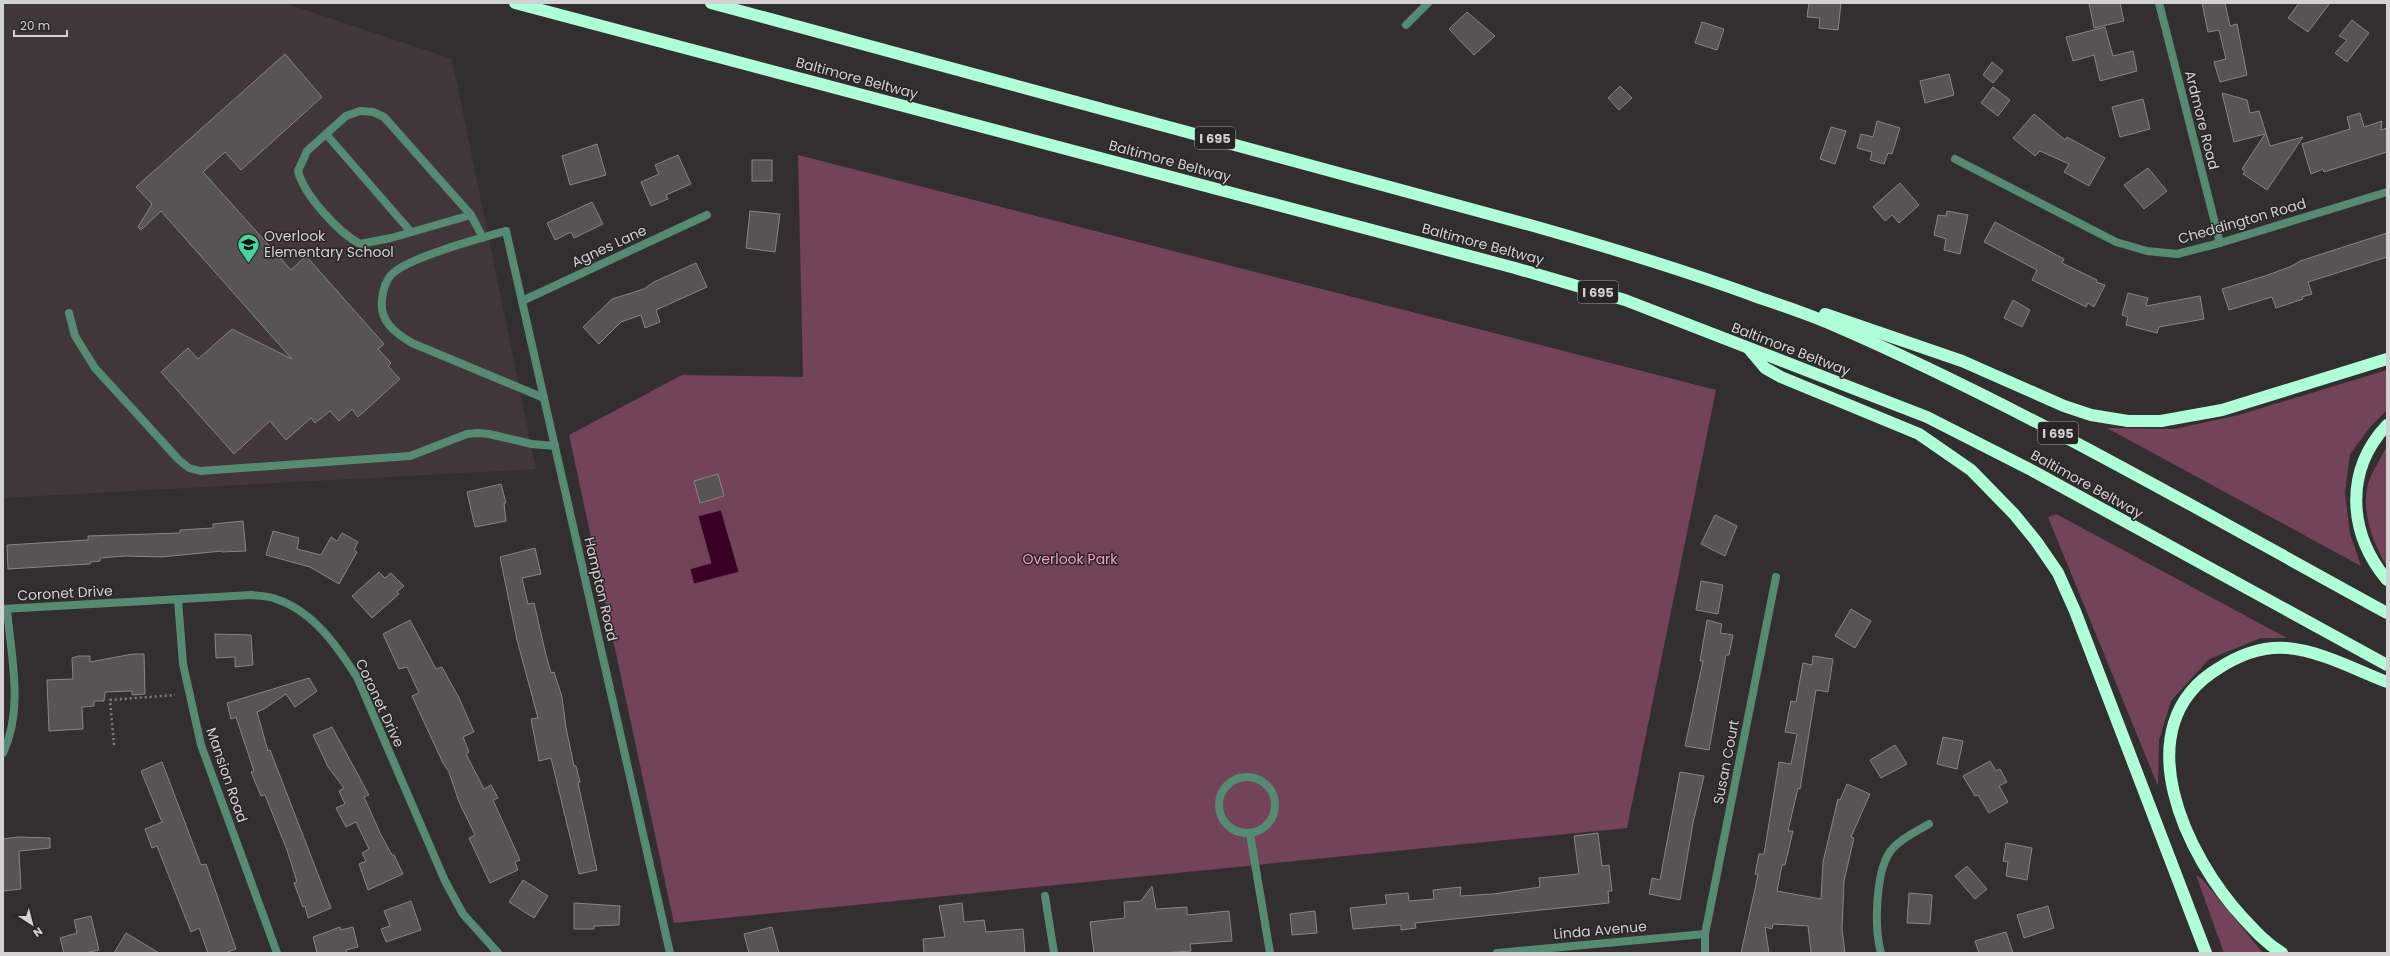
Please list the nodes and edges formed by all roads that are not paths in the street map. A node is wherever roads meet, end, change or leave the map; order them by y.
1 (515, 3) edge
2 (711, 3) edge
3 (1428, 3) edge
4 (2159, 3) edge
5 (1406, 24) dead end
6 (326, 134) junction
7 (1954, 159) dead end
8 (2387, 192) edge
9 (471, 215) junction
10 (707, 215) dead end
11 (411, 232) junction
12 (483, 238) junction
13 (2220, 243) junction
14 (1716, 282) junction
15 (522, 301) junction
16 (69, 313) dead end
17 (1749, 348) junction
18 (2387, 359) edge
19 (544, 398) junction
20 (2387, 425) edge
21 (555, 446) junction
22 (1776, 577) dead end
23 (2387, 580) edge
24 (178, 600) junction
25 (5, 609) edge
26 (2387, 613) edge
27 (2387, 665) edge
28 (2387, 682) edge
29 (3, 753) edge
30 (1930, 824) dead end
31 (1250, 834) junction
32 (1045, 896) dead end
33 (1705, 934) junction
34 (277, 953) edge
35 (498, 953) edge
36 (670, 953) edge
37 (1054, 953) edge
38 (1270, 953) edge
39 (1497, 953) edge
40 (1705, 953) edge
41 (1880, 953) edge
42 (2206, 953) edge
43 (2282, 953) edge

1 - 17 highway, Baltimore Beltway / I 695
2 - 14 highway, I 695
3 - 5 street
4 - 13 street, Ardmore Road
6 - 9 street
6 - 11 street
6 - 11 street
7 - 13 street, Cheddington Road
8 - 13 street, Cheddington Road
9 - 11 street
9 - 12 street
10 - 15 street, Agnes Lane
12 - 15 street, Hampton Road
12 - 19 street
14 - 18 highway
14 - 26 highway, I 695
15 - 19 street, Hampton Road
16 - 21 street
17 - 27 highway, Baltimore Beltway / I 695
17 - 42 highway
19 - 21 street, Hampton Road
20 - 23 highway
21 - 36 street, Hampton Road
22 - 33 street, Susan Court
24 - 25 street, Coronet Drive
24 - 34 street, Mansion Road
24 - 35 street, Coronet Drive
25 - 29 street
28 - 43 highway
30 - 41 street
31 - 31 street
31 - 38 street
32 - 37 street
33 - 39 street, Linda Avenue
33 - 40 street, Susan Court

